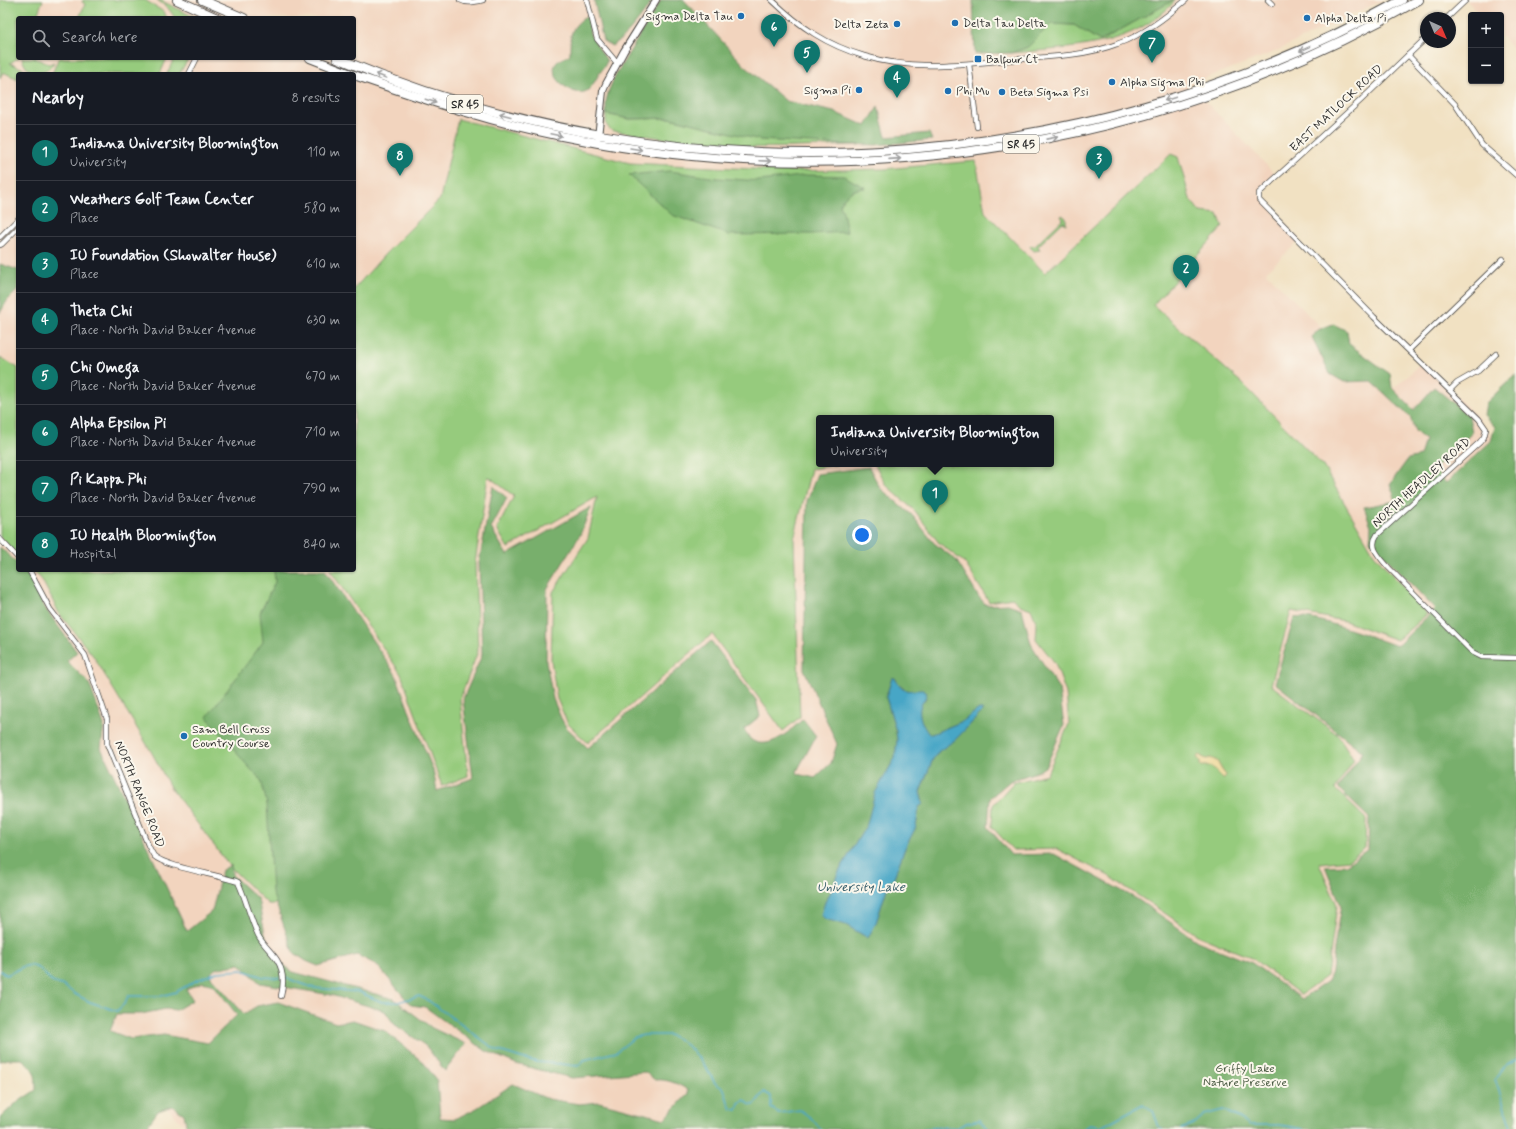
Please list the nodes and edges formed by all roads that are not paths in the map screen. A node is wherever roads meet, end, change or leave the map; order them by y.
1 (177, 0) edge
2 (202, 0) edge
3 (460, 0) edge
4 (483, 0) edge
5 (587, 0) edge
6 (656, 0) edge
7 (772, 0) edge
8 (1186, 0) edge
9 (1268, 0) edge
10 (1402, 0) edge
11 (1419, 0) edge
12 (1466, 0) edge
13 (1272, 4) dead end
14 (220, 8) junction
15 (1453, 12) edge
16 (212, 16) edge
17 (217, 16) edge
18 (239, 16) edge
19 (1420, 44) edge
20 (1408, 55) junction
21 (196, 60) edge
22 (315, 60) edge
23 (342, 60) edge
24 (617, 63) junction
25 (969, 64) junction
26 (190, 72) edge
27 (346, 72) edge
28 (356, 76) edge
29 (978, 127) dead end
30 (598, 139) junction
31 (979, 146) junction
32 (1516, 175) edge
33 (1259, 193) joint
34 (16, 221) edge
35 (16, 230) edge
36 (0, 237) edge
37 (0, 245) edge
38 (1503, 259) dead end
39 (1409, 350) junction
40 (1496, 354) dead end
41 (1450, 390) junction
42 (0, 539) edge
43 (16, 556) edge
44 (30, 572) edge
45 (1516, 658) edge
46 (281, 996) dead end

1 - 16 highway
2 - 14 highway
3 - 4 street
5 - 24 street
6 - 24 main road
7 - 25 street
8 - 25 street
9 - 13 street
10 -> 31 highway, SR 45
31 -> 11 highway, SR 45
12 - 15 street
14 - 17 street
14 - 18 highway
19 - 20 street, EAST MATLOCK ROAD
20 - 32 street
20 - 33 street, EAST MATLOCK ROAD
21 - 26 street
22 - 27 highway
30 -> 23 highway, SR 45
24 - 30 main road
25 - 29 street
28 -> 30 highway, SR 45
30 - 31 highway, SR 45
33 - 39 street, NORTH HEADLEY ROAD
34 - 36 street
35 - 37 street
38 - 39 street
39 - 41 street, NORTH HEADLEY ROAD
40 - 41 street
41 - 45 street, NORTH HEADLEY ROAD
42 - 43 street
44 - 46 street, NORTH RANGE ROAD

